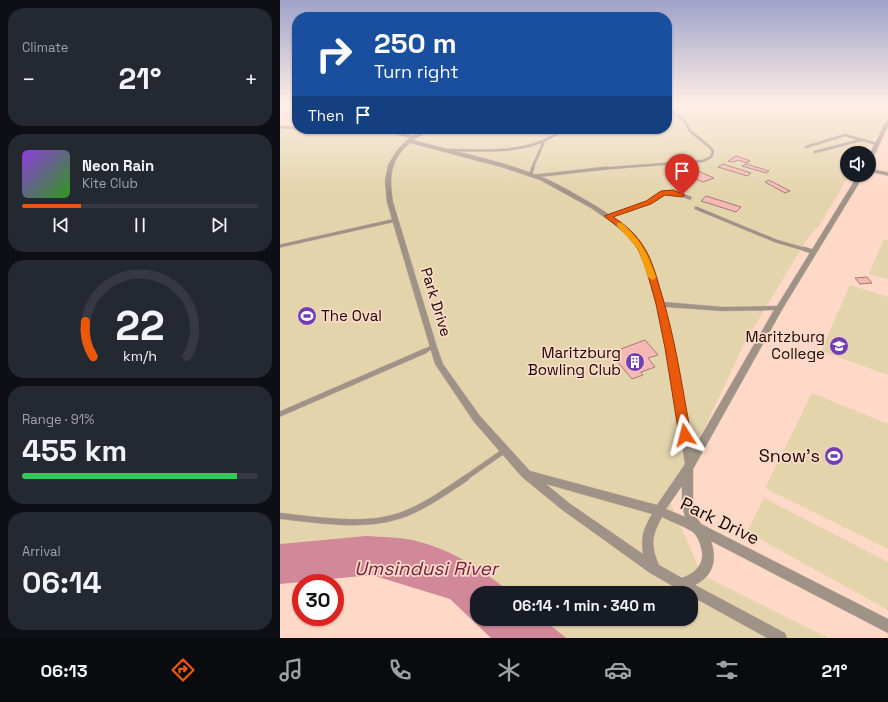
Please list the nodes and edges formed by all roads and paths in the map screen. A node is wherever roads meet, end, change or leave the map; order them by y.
1 (397, 134) edge
2 (420, 134) edge
3 (557, 134) edge
4 (693, 134) edge
5 (881, 134) edge
6 (411, 139) junction
7 (861, 140) junction
8 (544, 141) junction
9 (876, 144) joint
10 (806, 147) dead end
11 (440, 150) junction
12 (815, 152) dead end
13 (876, 171) edge
14 (888, 174) edge
15 (532, 175) junction
16 (857, 182) edge
17 (690, 198) dead end
18 (696, 208) dead end
19 (608, 216) junction
20 (396, 220) junction
21 (280, 246) edge
22 (814, 252) junction
23 (660, 304) junction
24 (779, 308) junction
25 (433, 347) junction
26 (280, 414) edge
27 (504, 450) junction
28 (689, 466) junction
29 (526, 474) junction
30 (660, 511) junction
31 (280, 516) edge
32 (697, 528) junction
33 (654, 569) junction
34 (681, 584) junction
35 (888, 626) edge
36 (780, 638) edge

1 - 6 lane
2 - 6 street, Park Drive
3 - 8 lane
4 - 15 lane
5 - 9 street
6 - 11 street
6 - 20 street, Park Drive
7 - 9 lane
7 - 10 lane
7 - 12 lane
8 - 11 lane
8 - 15 lane
11 - 15 street
13 - 14 lane
15 - 19 street
16 - 22 street
17 - 19 lane
18 - 22 lane
19 - 23 street
20 - 21 lane
20 - 25 street, Park Drive
22 - 24 street
23 - 24 street
23 - 28 street
24 - 28 street
25 - 26 lane
25 - 27 street, Park Drive
27 - 29 street, Park Drive
27 - 31 lane
28 - 30 street
28 - 32 street
29 - 30 street, Park Drive
29 - 33 street, Park Drive
30 - 32 street, Park Drive
30 - 33 street
32 - 34 street
32 - 35 street, Park Drive
33 - 34 street, Park Drive
34 - 36 street, Park Drive

